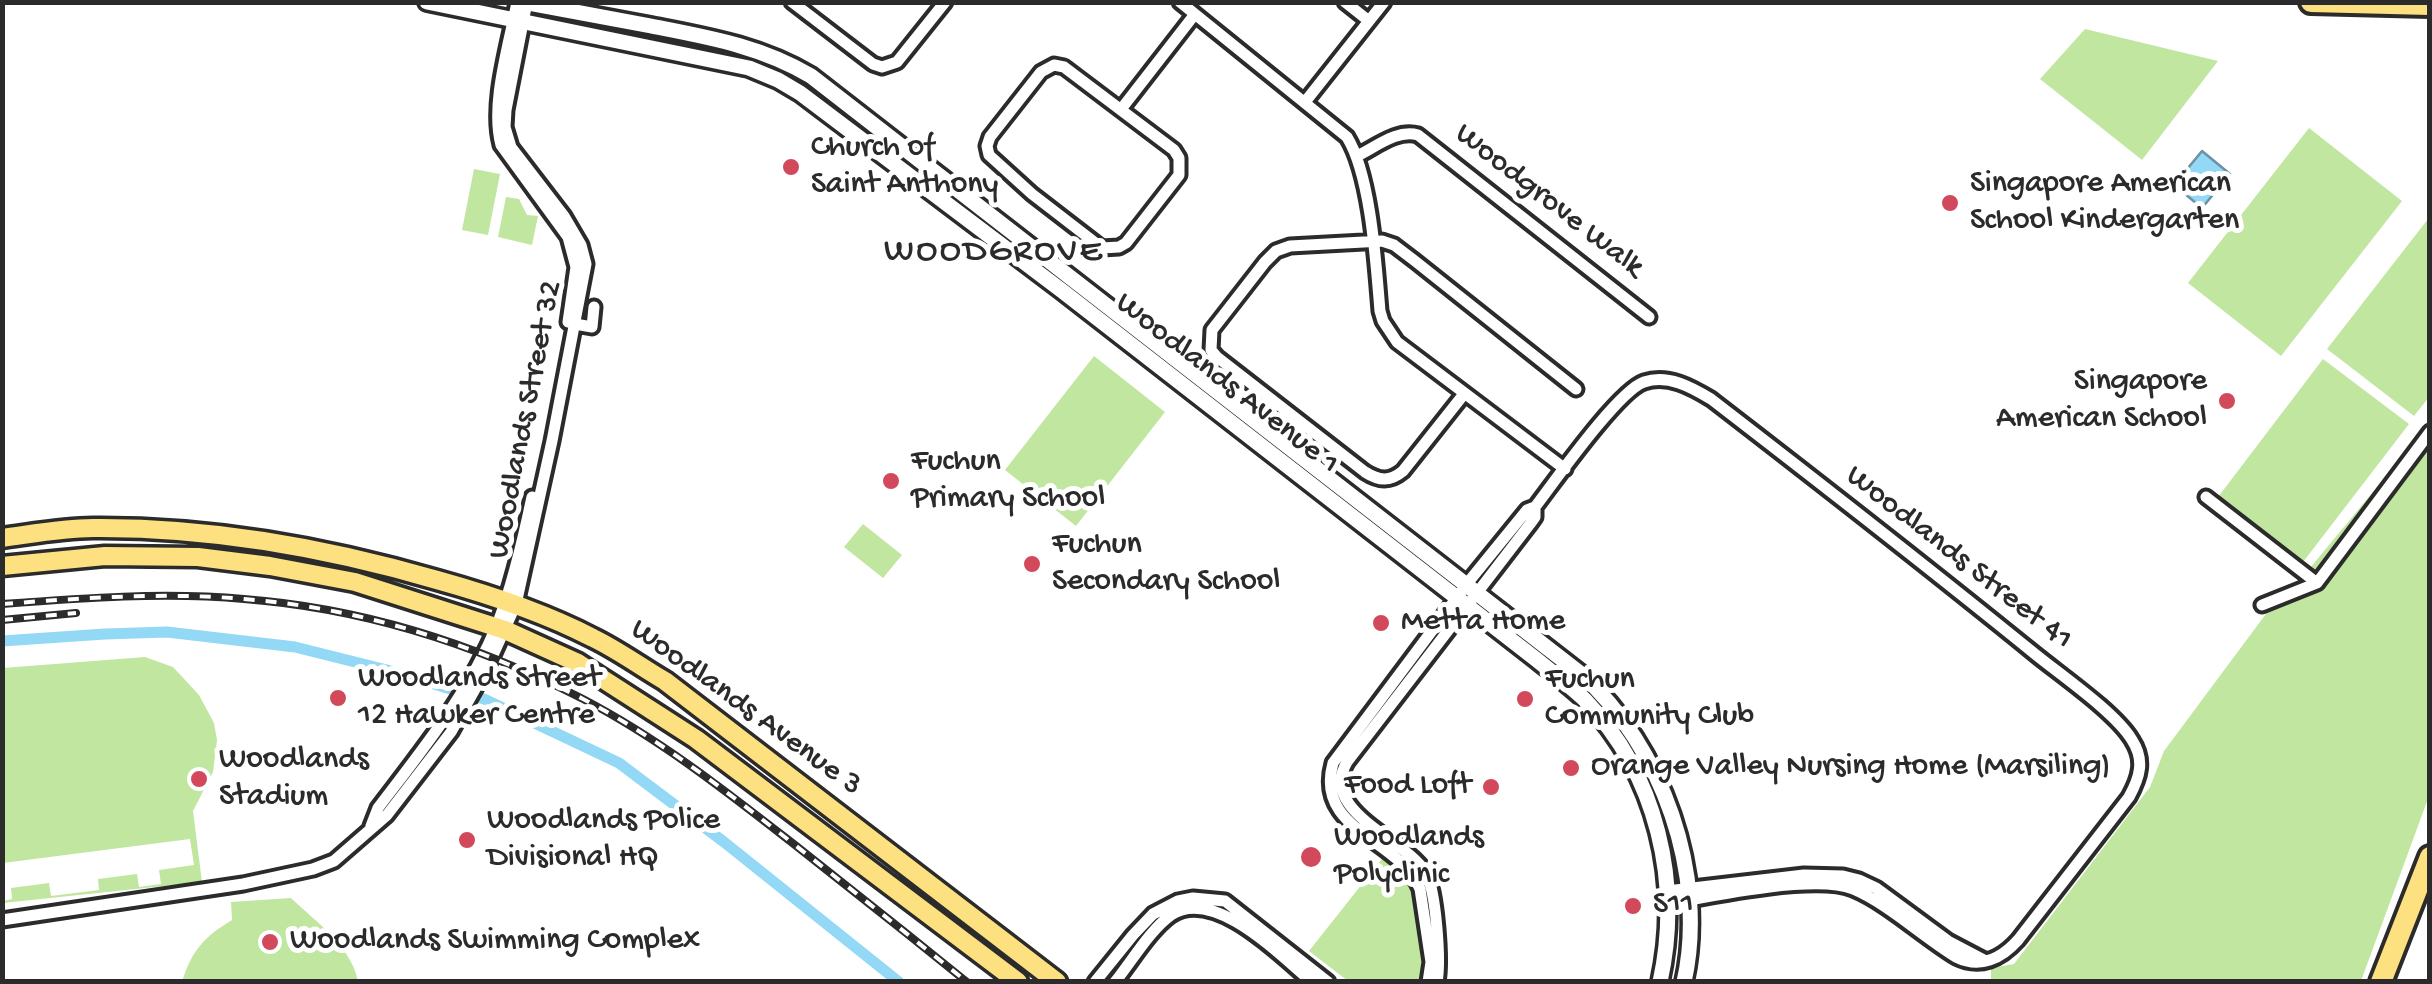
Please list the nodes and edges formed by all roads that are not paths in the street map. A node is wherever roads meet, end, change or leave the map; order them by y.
1 (428, 2) edge
2 (792, 2) edge
3 (945, 2) edge
4 (1180, 2) edge
5 (1345, 2) edge
6 (1384, 2) edge
7 (2312, 2) edge
8 (523, 3) edge
9 (2430, 4) edge
10 (1195, 14) junction
11 (1369, 21) junction
12 (518, 22) junction
13 (1306, 102) junction
14 (1122, 108) junction
15 (1358, 156) junction
16 (1374, 240) junction
17 (594, 307) dead end
18 (1649, 318) dead end
19 (575, 324) junction
20 (1576, 389) dead end
21 (1464, 394) junction
22 (2430, 432) edge
23 (1565, 469) junction
24 (2206, 498) dead end
25 (2, 538) edge
26 (3, 566) edge
27 (2316, 582) junction
28 (1467, 595) junction
29 (511, 602) junction
30 (2262, 605) dead end
31 (500, 634) junction
32 (2430, 857) edge
33 (2430, 867) edge
34 (1688, 894) junction
35 (1668, 897) junction
36 (2, 920) edge
37 (1018, 982) edge
38 (1057, 982) edge
39 (1095, 982) edge
40 (1115, 982) edge
41 (1312, 982) edge
42 (1328, 982) edge
43 (1428, 982) edge
44 (1437, 982) edge
45 (1660, 982) edge
46 (1684, 982) edge
47 (2381, 982) edge
48 (2392, 982) edge

1 - 12 main road, Woodlands Avenue 1
2 - 3 street
4 - 10 street
5 - 11 street
6 - 11 street
7 - 9 highway
8 - 12 street, Woodlands Street 32
8 - 28 main road, Woodlands Avenue 1
10 - 13 street
10 - 14 street
11 - 13 street
12 - 19 street, Woodlands Street 32
12 - 28 main road, Woodlands Avenue 1
12 - 29 street, Woodlands Street 32
13 - 15 street
14 - 14 street
15 - 16 street
15 - 18 street, Woodgrove Walk
16 - 20 street
16 - 21 street
16 - 21 street
17 - 19 street
19 - 29 street, Woodlands Street 32
21 - 23 street
22 - 27 street
23 - 28 street, Woodlands Street 41
23 - 34 street, Woodlands Street 41
24 - 27 street
25 - 26 main road
25 - 29 main road, Woodlands Avenue 3
26 - 31 main road
27 - 30 street
28 - 34 main road, Woodlands Avenue 1
28 - 35 main road, Woodlands Avenue 1
28 - 43 street
28 - 44 street
29 - 31 street, Woodlands Street 32
29 - 38 main road, Woodlands Avenue 3
31 - 36 street, Woodlands Street 32
31 - 37 main road, Woodlands Avenue 3
32 - 47 highway
33 - 48 highway
34 - 35 street, Woodlands Street 41
34 - 46 main road, Woodlands Avenue 1
35 - 45 main road, Woodlands Avenue 1
39 - 42 street
40 - 41 street

